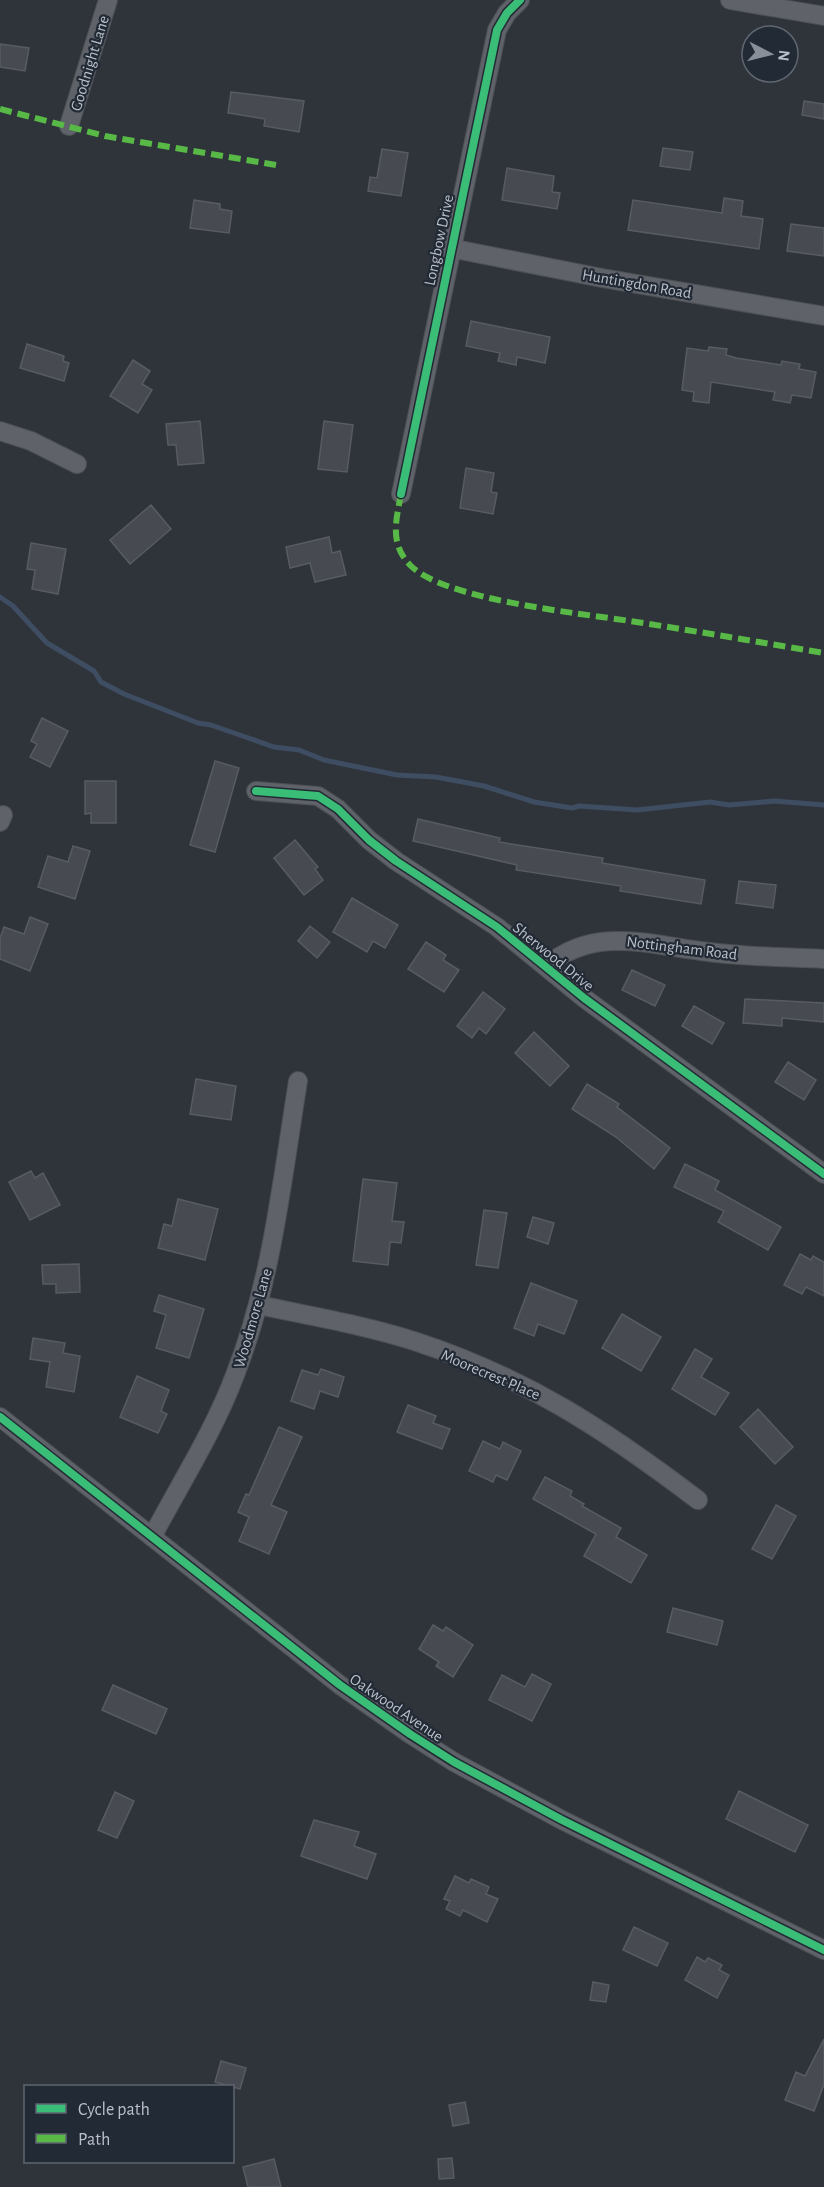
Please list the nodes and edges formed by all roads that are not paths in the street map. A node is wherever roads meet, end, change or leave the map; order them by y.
1 (108, 0) edge
2 (520, 0) edge
3 (730, 0) edge
4 (824, 16) edge
5 (69, 126) dead end
6 (450, 248) junction
7 (824, 316) edge
8 (0, 431) edge
9 (77, 464) dead end
10 (400, 494) dead end
11 (256, 791) dead end
12 (824, 959) edge
13 (547, 966) junction
14 (298, 1081) dead end
15 (824, 1174) edge
16 (259, 1305) junction
17 (0, 1417) edge
18 (698, 1500) dead end
19 (152, 1537) junction
20 (824, 1950) edge

1 - 5 street, Goodnight Lane
2 - 6 street, Longbow Drive
3 - 4 street
6 - 7 street, Huntingdon Road
6 - 10 street, Longbow Drive
8 - 9 street
11 - 13 street, Sherwood Drive
12 - 13 street, Nottingham Road
13 - 15 street, Sherwood Drive
14 - 16 street, Woodmore Lane
16 - 18 street, Moorecrest Place
16 - 19 street, Woodmore Lane
17 - 19 street, Oakwood Avenue
19 - 20 street, Oakwood Avenue

